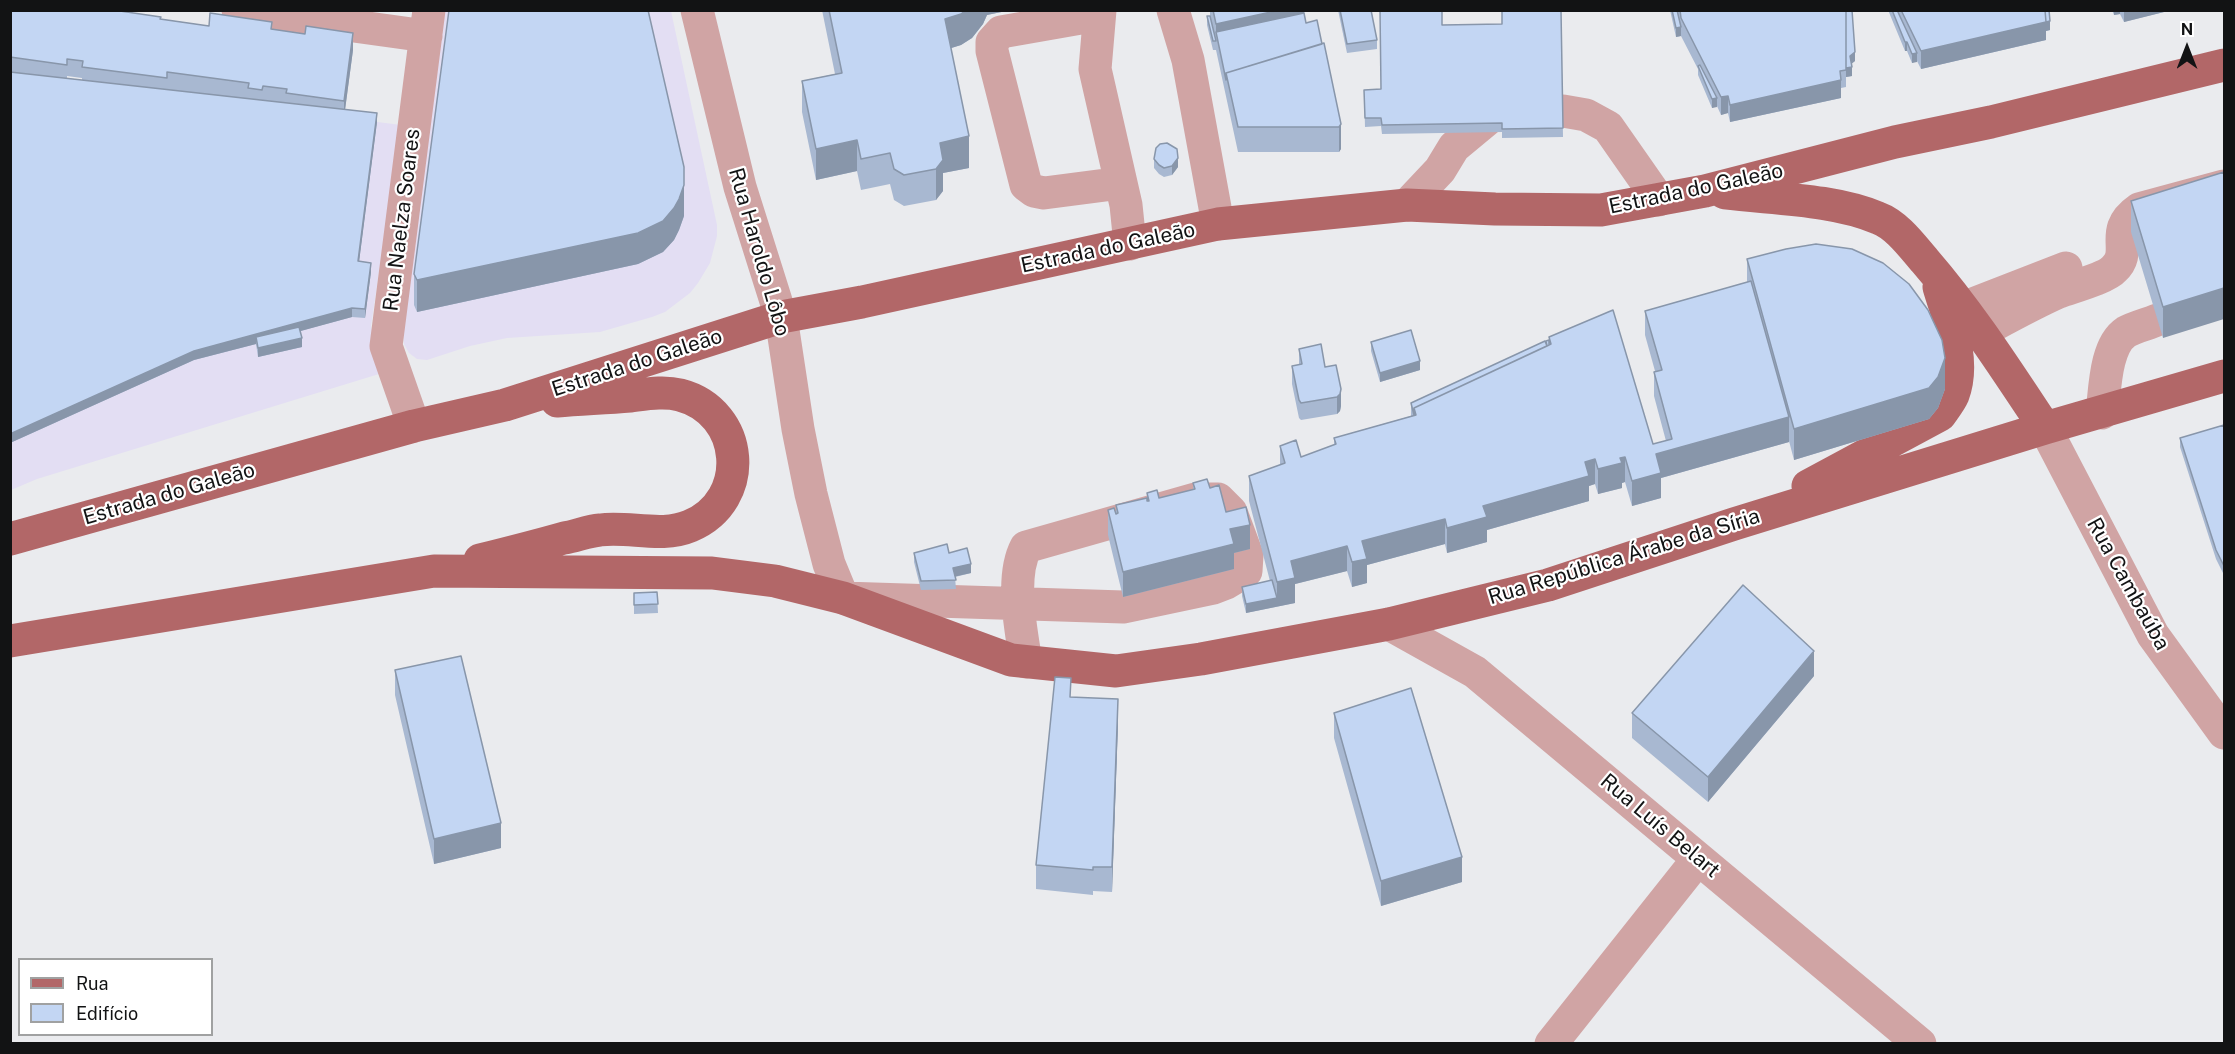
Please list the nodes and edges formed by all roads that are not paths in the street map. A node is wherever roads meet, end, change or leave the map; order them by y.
1 (238, 10) edge
2 (697, 10) edge
3 (1173, 10) edge
4 (1099, 13) edge
5 (428, 23) edge
6 (2224, 65) edge
7 (1563, 111) edge
8 (1495, 113) edge
9 (1121, 183) junction
10 (2224, 186) edge
11 (1705, 191) junction
12 (1659, 200) junction
13 (1407, 205) junction
14 (1218, 224) junction
15 (1130, 244) junction
16 (1936, 273) junction
17 (781, 317) junction
18 (1972, 320) junction
19 (2157, 320) edge
20 (2224, 376) edge
21 (505, 405) junction
22 (2102, 412) junction
23 (414, 426) junction
24 (2045, 428) junction
25 (1734, 524) junction
26 (10, 539) edge
27 (434, 571) junction
28 (843, 598) junction
29 (1017, 604) junction
30 (1389, 624) junction
31 (10, 641) edge
32 (1026, 662) junction
33 (2224, 733) edge
34 (1698, 859) junction
35 (1551, 1044) edge
36 (1920, 1044) edge

1 - 5 street
2 - 17 street, Rua Haroldo Lôbo
3 - 14 street
4 - 9 street
4 - 9 street
5 - 23 street, Rua Naelza Soares
6 - 11 main road, Estrada do Galeão
7 - 12 street
8 - 13 street
9 - 15 street
10 - 18 street
11 - 12 main road, Estrada do Galeão
11 - 16 main road
12 - 13 main road, Estrada do Galeão
13 - 14 main road, Estrada do Galeão
14 - 15 main road, Estrada do Galeão
15 - 17 main road, Estrada do Galeão
16 - 18 main road
16 - 25 main road
17 - 21 main road, Estrada do Galeão
17 - 28 street, Rua Haroldo Lôbo
18 - 24 main road
19 - 22 street
20 - 22 main road, Rua República Árabe da Síria
21 - 23 main road, Estrada do Galeão
21 - 27 main road
22 - 24 main road, Rua República Árabe da Síria
23 - 26 main road, Estrada do Galeão
24 - 25 main road, Rua República Árabe da Síria
24 - 33 street, Rua Cambaúba
25 - 30 main road, Rua República Árabe da Síria
27 - 28 main road
27 - 31 main road
28 - 29 street
28 - 32 main road, Rua República Árabe da Síria
29 - 29 street
29 - 32 street
30 - 32 main road, Rua República Árabe da Síria
30 - 34 street, Rua Luís Belart
34 - 35 street
34 - 36 street, Rua Luís Belart

